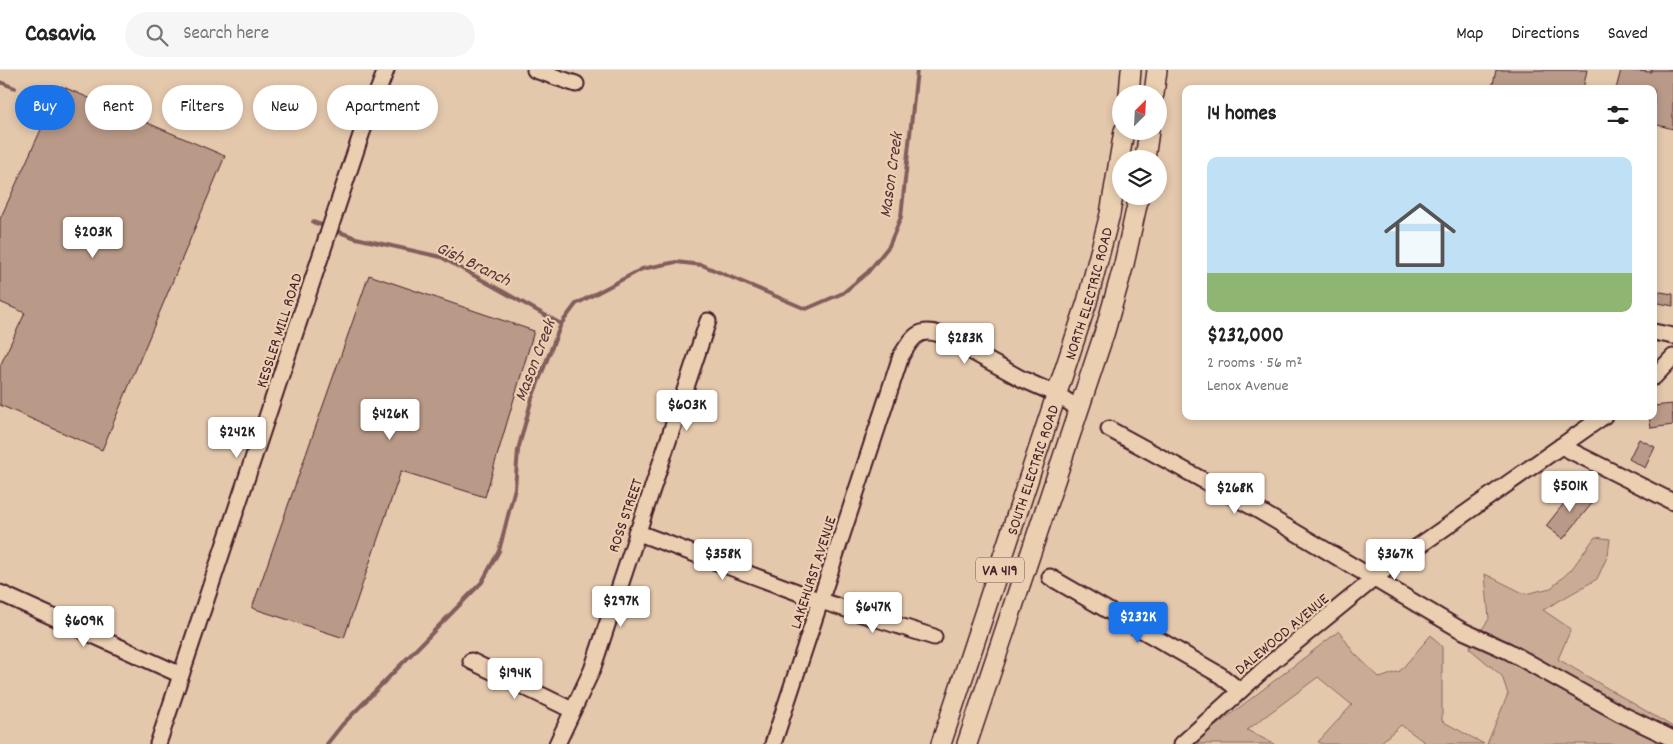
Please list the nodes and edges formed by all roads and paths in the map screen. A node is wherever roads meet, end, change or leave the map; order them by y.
1 (386, 70) edge
2 (536, 70) edge
3 (1131, 70) edge
4 (1157, 70) edge
5 (576, 84) dead end
6 (1130, 85) edge
7 (1155, 85) edge
8 (1122, 140) edge
9 (1137, 205) edge
10 (708, 321) dead end
11 (1657, 333) edge
12 (1673, 336) edge
13 (1671, 363) edge
14 (1657, 375) edge
15 (1058, 395) junction
16 (1079, 410) junction
17 (1598, 420) edge
18 (1109, 430) dead end
19 (1561, 446) junction
20 (1673, 502) edge
21 (636, 532) junction
22 (1050, 577) dead end
23 (1374, 579) junction
24 (0, 593) edge
25 (821, 601) junction
26 (934, 637) dead end
27 (471, 661) dead end
28 (181, 675) junction
29 (1240, 691) junction
30 (572, 710) junction
31 (1673, 739) edge
32 (158, 744) edge
33 (557, 744) edge
34 (773, 744) edge
35 (941, 744) edge
36 (967, 744) edge
37 (1182, 744) edge

1 - 28 street, KESSLER MILL ROAD
2 - 5 street
3 - 6 main road
4 - 7 main road
8 - 15 main road, NORTH ELECTRIC ROAD / VA 419
9 - 16 main road, NORTH ELECTRIC ROAD / VA 419
10 - 21 street, ROSS STREET
11 - 12 street
13 - 14 street
15 - 16 street
15 - 25 street, LAKEHURST AVENUE
15 - 35 main road, SOUTH ELECTRIC ROAD / VA 419
16 - 36 main road, SOUTH ELECTRIC ROAD / VA 419
17 - 19 street, DALEWOOD AVENUE
18 - 23 street
19 - 20 street
19 - 23 street, DALEWOOD AVENUE
21 - 25 street
21 - 30 street, ROSS STREET
22 - 29 street
23 - 29 street, DALEWOOD AVENUE
23 - 31 street
24 - 28 street
25 - 26 street
25 - 34 street, LAKEHURST AVENUE
27 - 30 street
28 - 32 street, KESSLER MILL ROAD
29 - 37 street, DALEWOOD AVENUE
30 - 33 street, ROSS STREET

